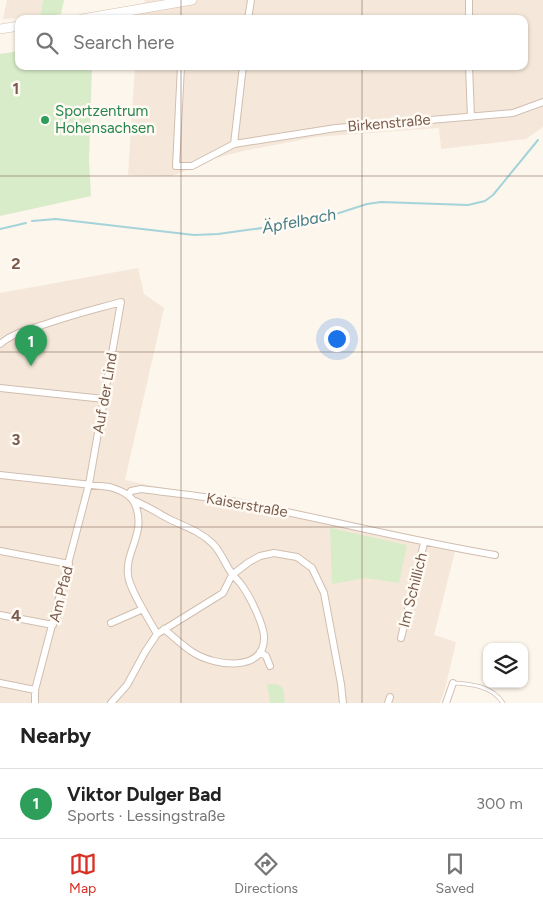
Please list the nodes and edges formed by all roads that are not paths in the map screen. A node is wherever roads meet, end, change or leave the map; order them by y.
1 (192, 0) edge
2 (251, 0) edge
3 (469, 0) edge
4 (111, 15) edge
5 (249, 15) edge
6 (469, 15) edge
7 (15, 27) edge
8 (0, 29) edge
9 (181, 70) edge
10 (243, 70) edge
11 (469, 70) edge
12 (543, 102) edge
13 (471, 117) junction
14 (234, 144) junction
15 (0, 344) edge
16 (0, 388) edge
17 (104, 399) junction
18 (0, 475) edge
19 (89, 484) junction
20 (128, 495) junction
21 (135, 501) junction
22 (424, 543) junction
23 (0, 551) edge
24 (494, 555) dead end
25 (68, 564) junction
26 (232, 575) junction
27 (144, 609) junction
28 (0, 615) edge
29 (111, 623) dead end
30 (53, 625) junction
31 (164, 629) junction
32 (157, 634) junction
33 (401, 638) dead end
34 (260, 652) junction
35 (270, 666) dead end
36 (0, 683) edge
37 (453, 683) joint
38 (35, 690) junction
39 (34, 703) edge
40 (111, 703) edge
41 (343, 703) edge
42 (446, 703) edge
43 (502, 703) edge

1 - 4 street
2 - 5 street
3 - 6 street
7 - 8 street
9 - 14 street, Birkenstraße
10 - 14 street
11 - 13 street
12 - 13 street, Birkenstraße
13 - 14 street, Birkenstraße
15 - 17 street, Auf der Lind
16 - 17 street
17 - 19 street, Auf der Lind
18 - 19 street
19 - 20 street
19 - 25 street, Am Pfad
20 - 21 street
20 - 22 street, Kaiserstraße
21 - 26 street
21 - 27 street
22 - 24 street, Kaiserstraße
22 - 33 street, Im Schillich
23 - 25 street
25 - 30 street, Am Pfad
26 - 31 street
26 - 34 street
26 - 41 street
27 - 29 street
27 - 32 street
28 - 30 street
30 - 38 street, Am Pfad
31 - 32 street
31 - 34 street
32 - 40 street
34 - 35 street
36 - 38 street
37 - 42 street
37 - 43 lane
38 - 39 street, Am Pfad

